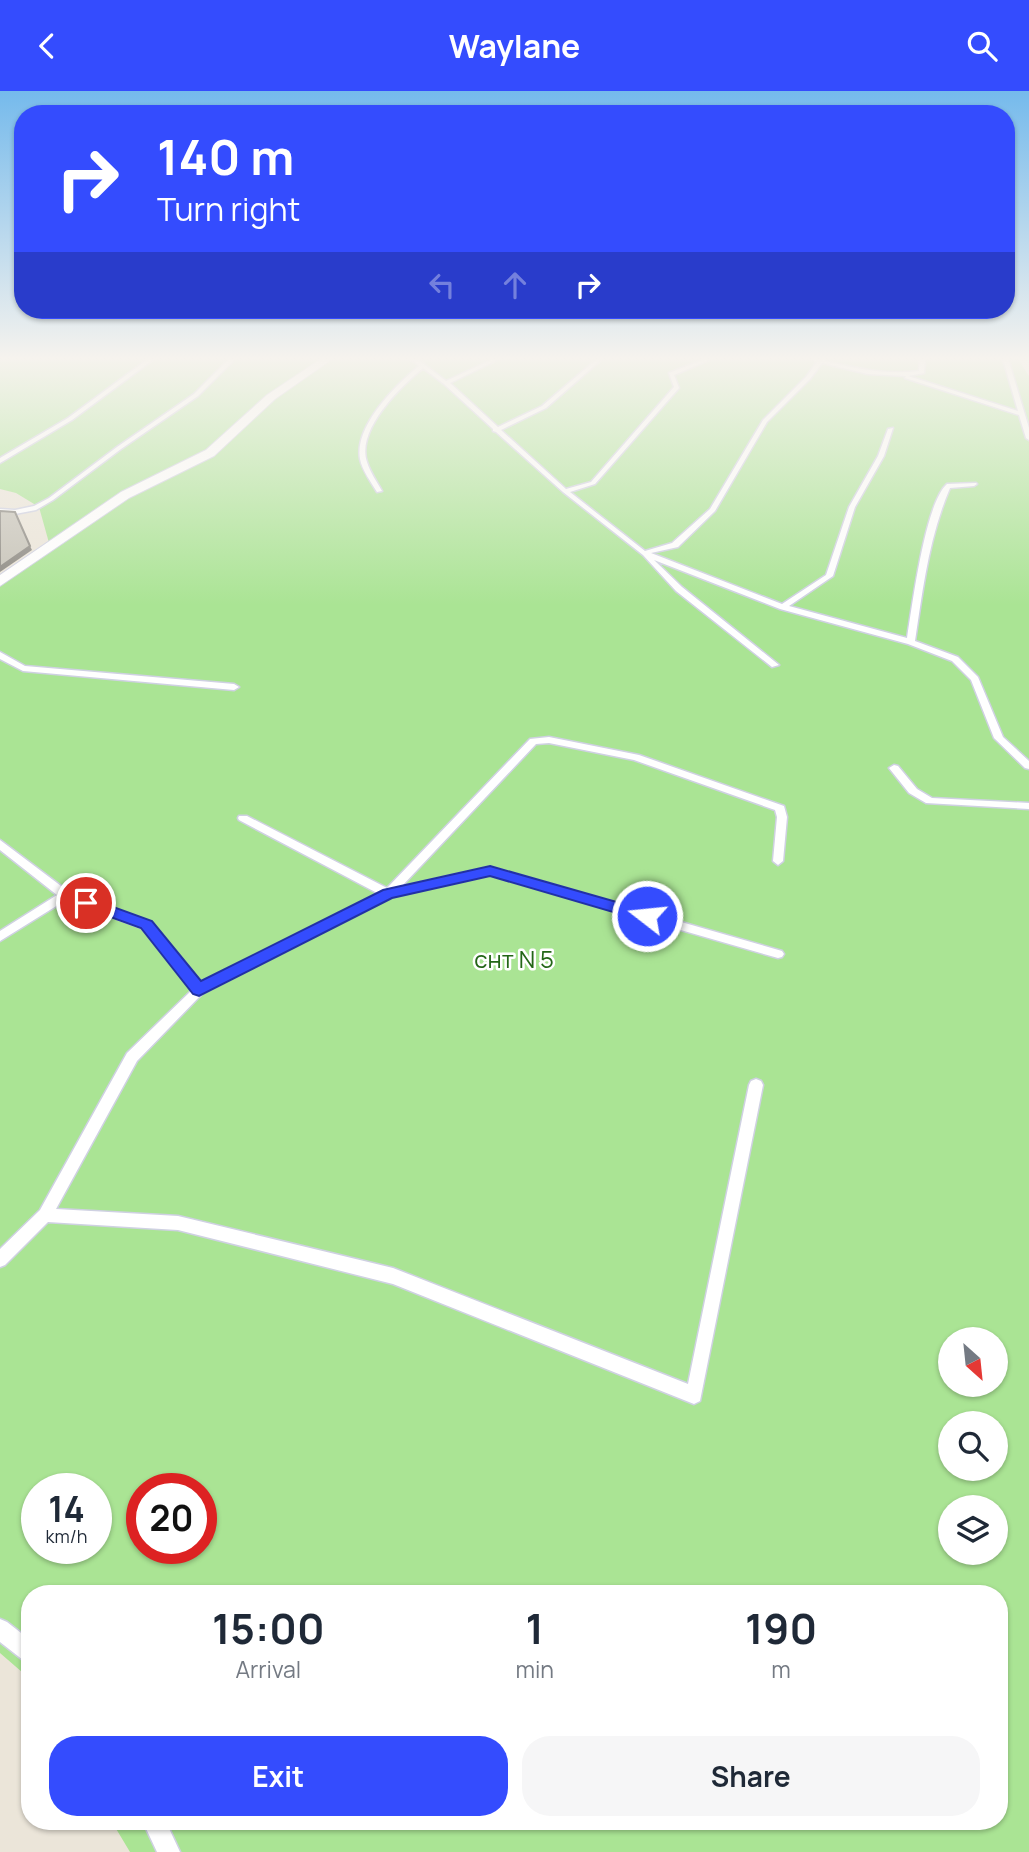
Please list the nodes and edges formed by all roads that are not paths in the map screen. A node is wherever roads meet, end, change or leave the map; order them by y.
1 (33, 441) edge
2 (128, 441) edge
3 (223, 441) edge
4 (363, 441) edge
5 (507, 441) edge
6 (631, 441) edge
7 (753, 441) edge
8 (886, 441) edge
9 (0, 461) edge
10 (974, 484) dead end
11 (379, 491) dead end
12 (565, 491) junction
13 (0, 511) edge
14 (643, 553) junction
15 (0, 582) edge
16 (783, 607) junction
17 (911, 642) junction
18 (0, 655) edge
19 (775, 665) dead end
20 (234, 687) dead end
21 (1029, 766) edge
22 (894, 768) dead end
23 (1029, 806) edge
24 (243, 818) dead end
25 (0, 844) edge
26 (778, 861) dead end
27 (388, 894) junction
28 (65, 895) junction
29 (0, 937) edge
30 (778, 954) dead end
31 (199, 990) junction
32 (756, 1086) dead end
33 (45, 1215) junction
34 (0, 1259) edge
35 (0, 1629) edge
36 (21, 1646) edge
37 (158, 1830) edge
38 (169, 1852) edge

1 - 9 lane
2 - 13 lane
3 - 15 street
4 - 11 lane
5 - 12 lane
6 - 12 lane
7 - 14 lane
8 - 16 lane
10 - 17 lane
12 - 14 lane
14 - 16 lane
14 - 19 lane
16 - 17 lane
17 - 21 lane
18 - 20 lane
22 - 23 lane
24 - 27 lane
25 - 28 lane
26 - 27 lane
27 - 30 lane
27 - 31 lane
28 - 29 lane
28 - 31 lane
31 - 33 lane
32 - 33 lane
33 - 34 lane
35 - 36 lane
37 - 38 lane

